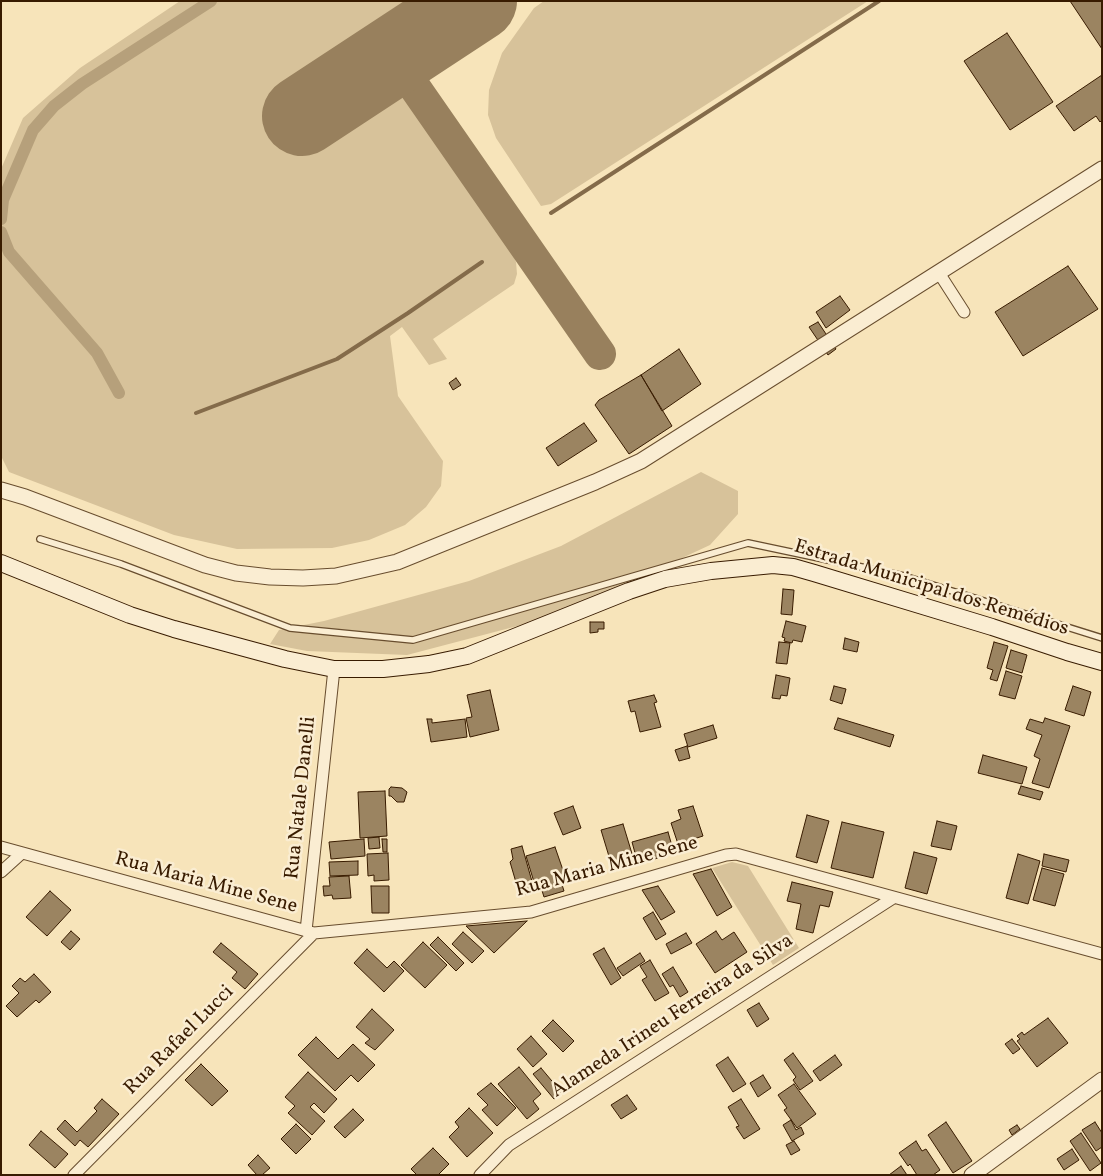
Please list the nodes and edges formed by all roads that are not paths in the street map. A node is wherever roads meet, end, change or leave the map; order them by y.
1 (1102, 169) edge
2 (939, 273) junction
3 (964, 312) dead end
4 (1, 484) edge
5 (1, 490) edge
6 (25, 497) junction
7 (40, 539) dead end
8 (1, 563) edge
9 (1102, 638) edge
10 (1102, 662) edge
11 (334, 669) junction
12 (1, 847) edge
13 (22, 852) junction
14 (1, 872) edge
15 (893, 898) junction
16 (310, 932) junction
17 (1102, 954) edge
18 (1102, 1080) edge
19 (74, 1175) edge
20 (480, 1175) edge
21 (972, 1175) edge

1 - 2 street
2 - 3 street
2 - 6 street
4 - 6 street
5 - 6 street
7 - 9 lane
8 - 11 main road, Estrada Municipal dos Remédios
10 - 11 main road, Estrada Municipal dos Remédios
11 - 16 street, Rua Natale Danelli
12 - 13 street, Rua Maria Mine Sene
13 - 14 street
13 - 16 street, Rua Maria Mine Sene
15 - 16 street, Rua Maria Mine Sene
15 - 17 street, Rua Maria Mine Sene
15 - 20 street, Alameda Irineu Ferreira da Silva
16 - 19 street, Rua Rafael Lucci
18 - 21 street

